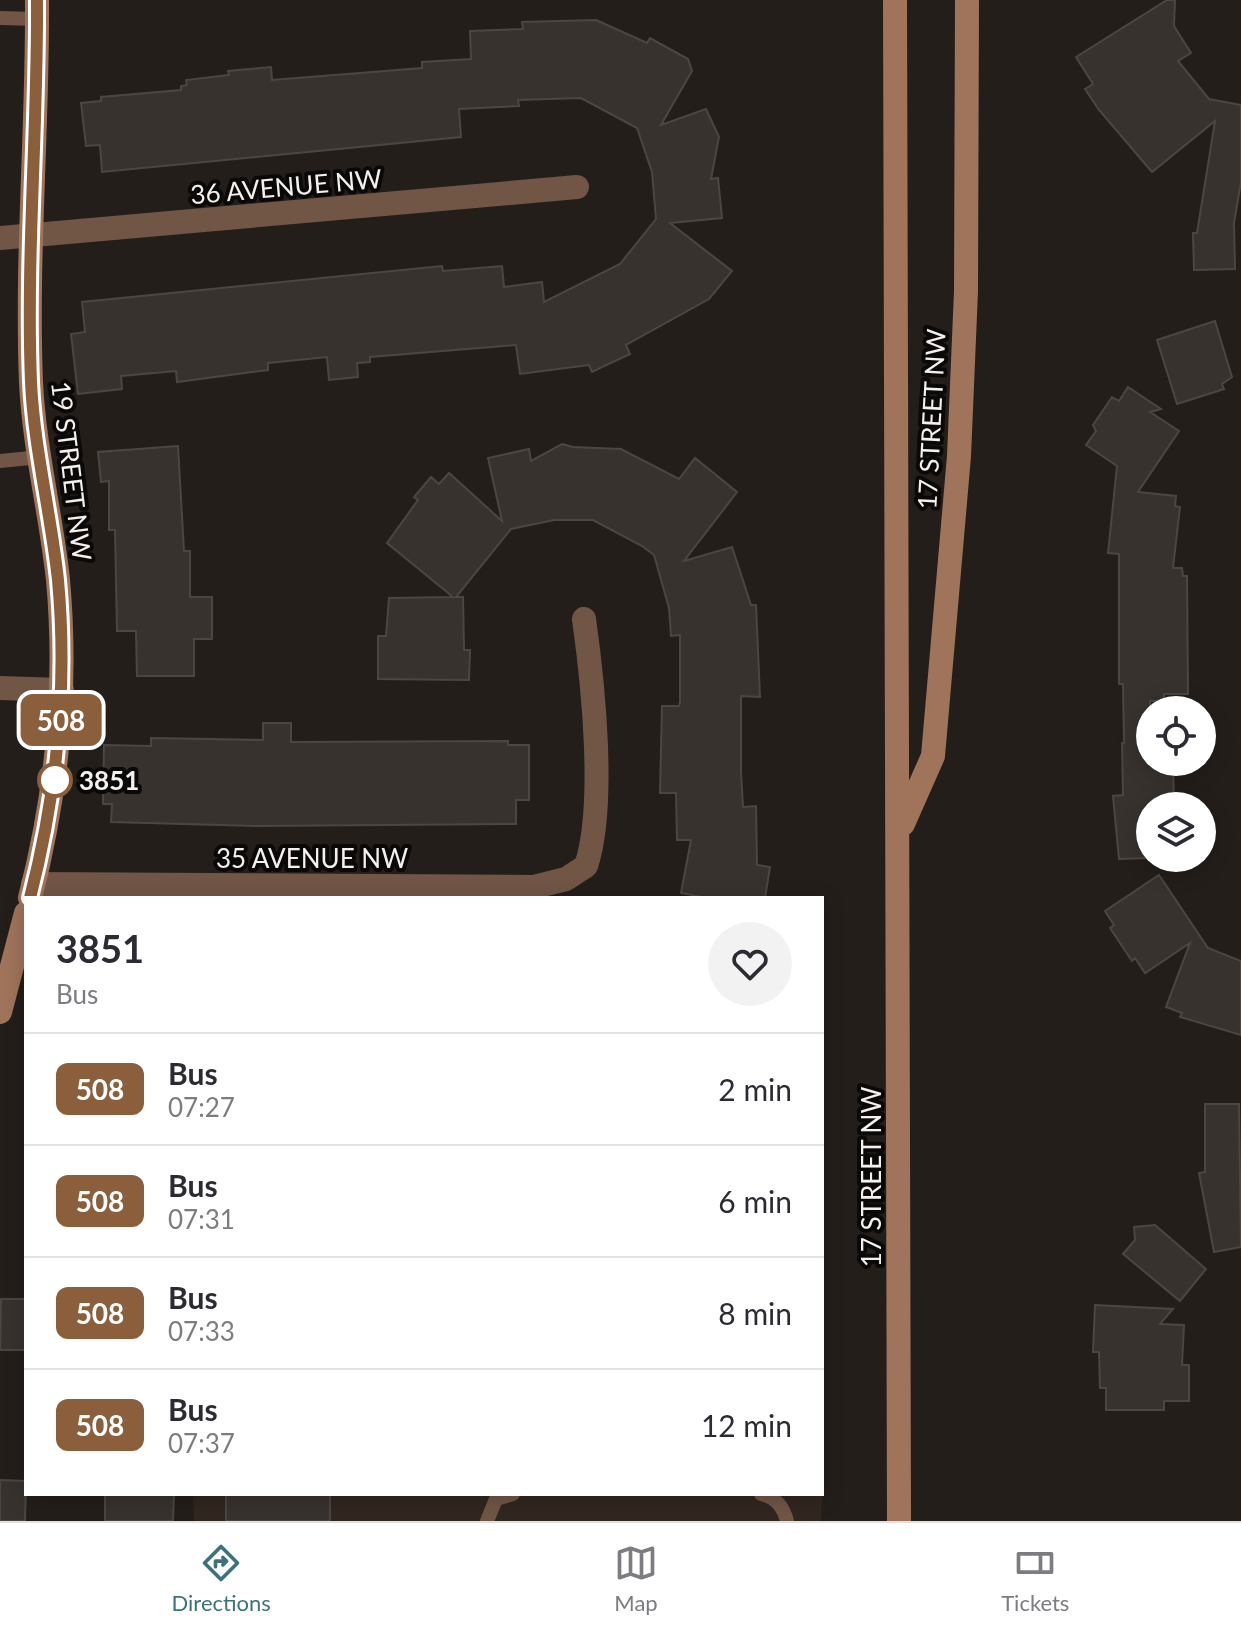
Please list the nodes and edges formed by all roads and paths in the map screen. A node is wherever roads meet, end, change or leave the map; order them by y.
1 (895, 0) edge
2 (967, 0) edge
3 (37, 9) edge
4 (0, 18) edge
5 (577, 187) dead end
6 (30, 237) junction
7 (0, 238) edge
8 (40, 457) junction
9 (0, 461) edge
10 (584, 619) dead end
11 (0, 688) edge
12 (62, 690) junction
13 (899, 833) junction
14 (32, 891) edge
15 (24, 921) edge
16 (0, 1012) edge
17 (506, 1496) edge
18 (768, 1496) edge
19 (487, 1521) edge
20 (787, 1521) edge
21 (899, 1521) edge

1 - 13 main road, 17 STREET NW
2 - 13 main road, 17 STREET NW
3 - 4 lane
3 - 6 main road, 19 STREET NW
5 - 6 street, 36 AVENUE NW
6 - 7 street, 36 AVENUE NW
6 - 8 main road, 19 STREET NW
8 - 9 lane
8 - 12 main road, 19 STREET NW
10 - 14 street, 35 AVENUE NW
11 - 12 street
12 - 14 main road, 19 STREET NW
13 - 21 main road, 17 STREET NW
15 - 16 main road
17 - 19 lane
18 - 20 lane

